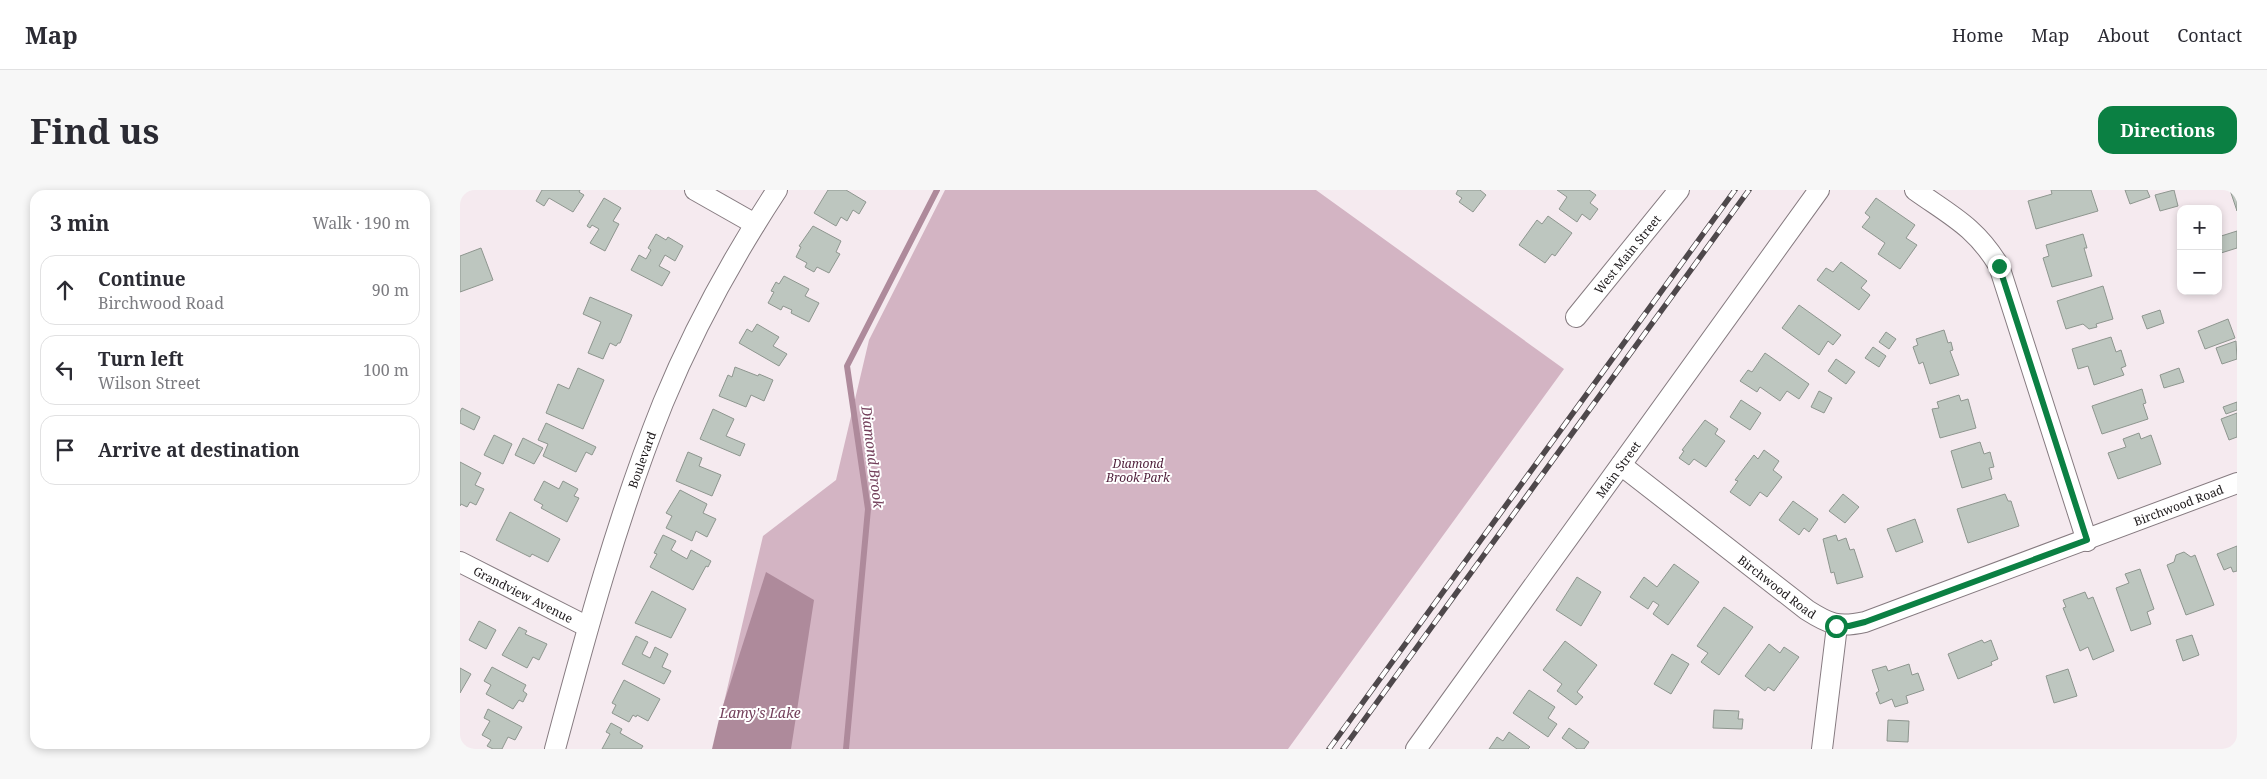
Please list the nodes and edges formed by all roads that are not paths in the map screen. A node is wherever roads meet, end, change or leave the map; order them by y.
1 (695, 190) edge
2 (777, 190) edge
3 (1679, 190) edge
4 (1819, 190) edge
5 (1915, 190) edge
6 (755, 224) junction
7 (1576, 317) dead end
8 (1621, 465) junction
9 (2237, 483) edge
10 (2087, 540) junction
11 (460, 562) edge
12 (1836, 626) junction
13 (588, 627) junction
14 (555, 749) edge
15 (1416, 749) edge
16 (1822, 749) edge

1 - 6 street
2 - 6 street, Boulevard
3 - 7 street, West Main Street
4 - 8 street, Main Street
5 - 10 street
6 - 13 street, Boulevard
8 - 12 street, Birchwood Road
8 - 15 street, Main Street
9 - 10 street, Birchwood Road
10 - 12 street, Birchwood Road
11 - 13 street, Grandview Avenue
12 - 16 street
13 - 14 street, Boulevard

